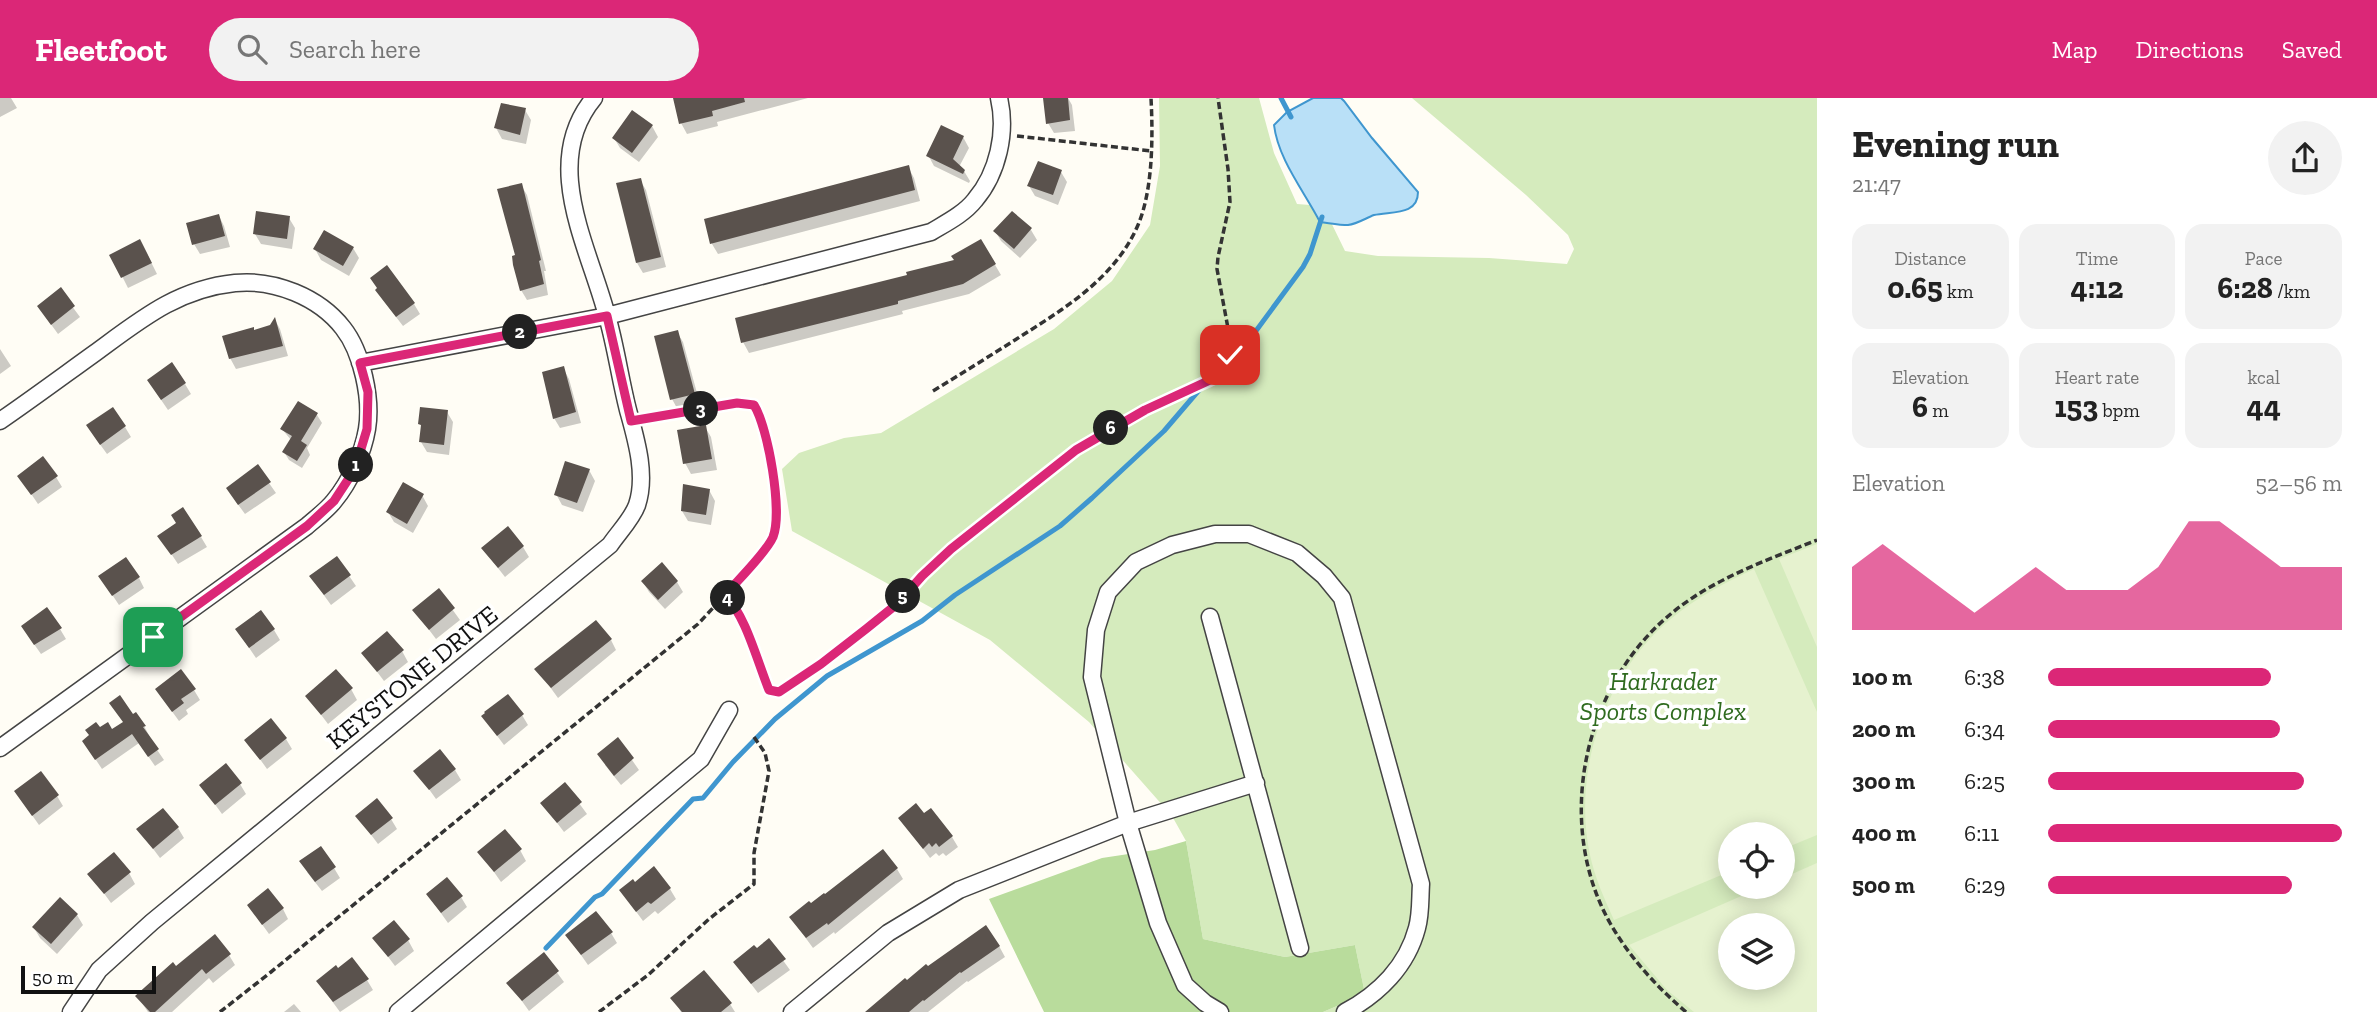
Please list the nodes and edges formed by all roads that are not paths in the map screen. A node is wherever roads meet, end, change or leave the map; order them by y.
1 (594, 98) edge
2 (999, 98) edge
3 (607, 316) junction
4 (360, 363) junction
5 (0, 421) edge
6 (1210, 617) dead end
7 (729, 710) dead end
8 (0, 748) edge
9 (1256, 783) junction
10 (1128, 823) junction
11 (1300, 948) dead end
12 (71, 1012) edge
13 (398, 1012) edge
14 (792, 1012) edge
15 (1220, 1012) edge
16 (1345, 1012) edge

1 - 3 street, KEYSTONE DRIVE
2 - 3 street
3 - 4 street
3 - 12 street, KEYSTONE DRIVE
4 - 5 street
4 - 8 street
6 - 9 street
7 - 13 street
9 - 10 street
9 - 11 street
10 - 14 street
10 - 15 street
10 - 16 street

